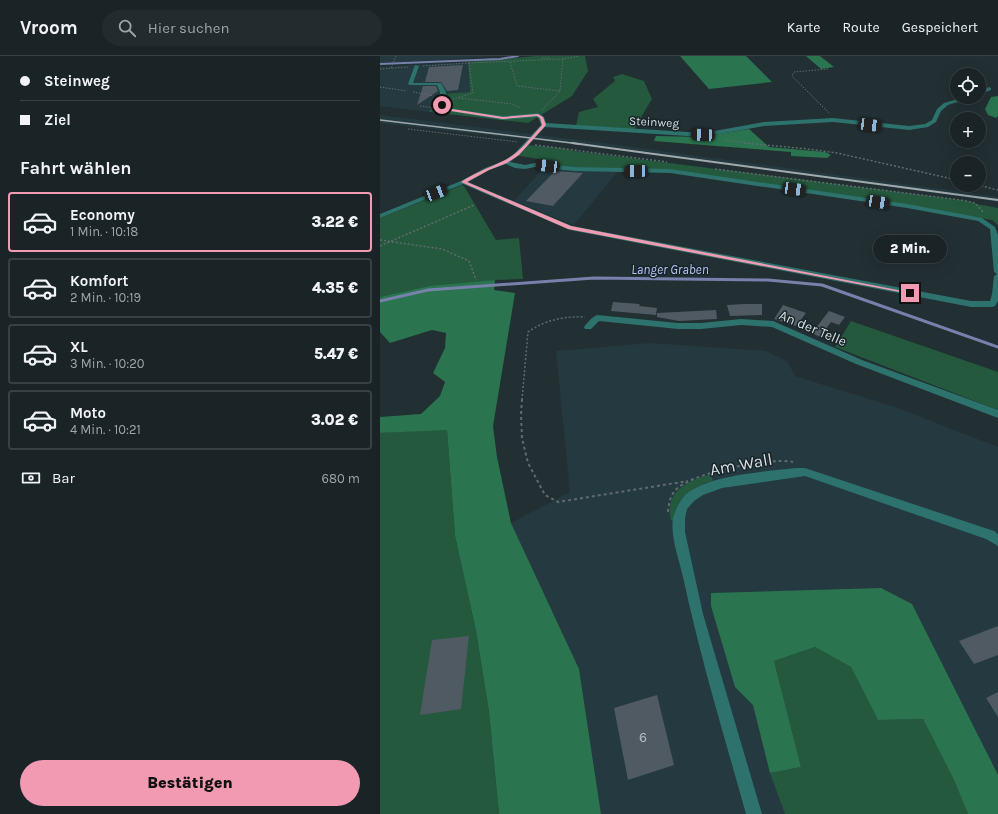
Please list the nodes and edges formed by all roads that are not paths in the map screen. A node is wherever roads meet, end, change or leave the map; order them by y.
1 (417, 66) dead end
2 (989, 89) dead end
3 (986, 90) edge
4 (950, 103) edge
5 (544, 125) junction
6 (506, 162) junction
7 (464, 182) junction
8 (380, 216) edge
9 (998, 272) edge
10 (998, 276) edge
11 (588, 327) dead end
12 (998, 414) edge
13 (998, 541) edge
14 (754, 814) edge

1 - 5 street
2 - 3 street
4 - 5 street, Steinweg
5 - 6 street
6 - 7 street
6 - 9 street
7 - 8 street
7 - 10 street
11 - 12 street, An der Telle
13 - 14 street, Am Wall

